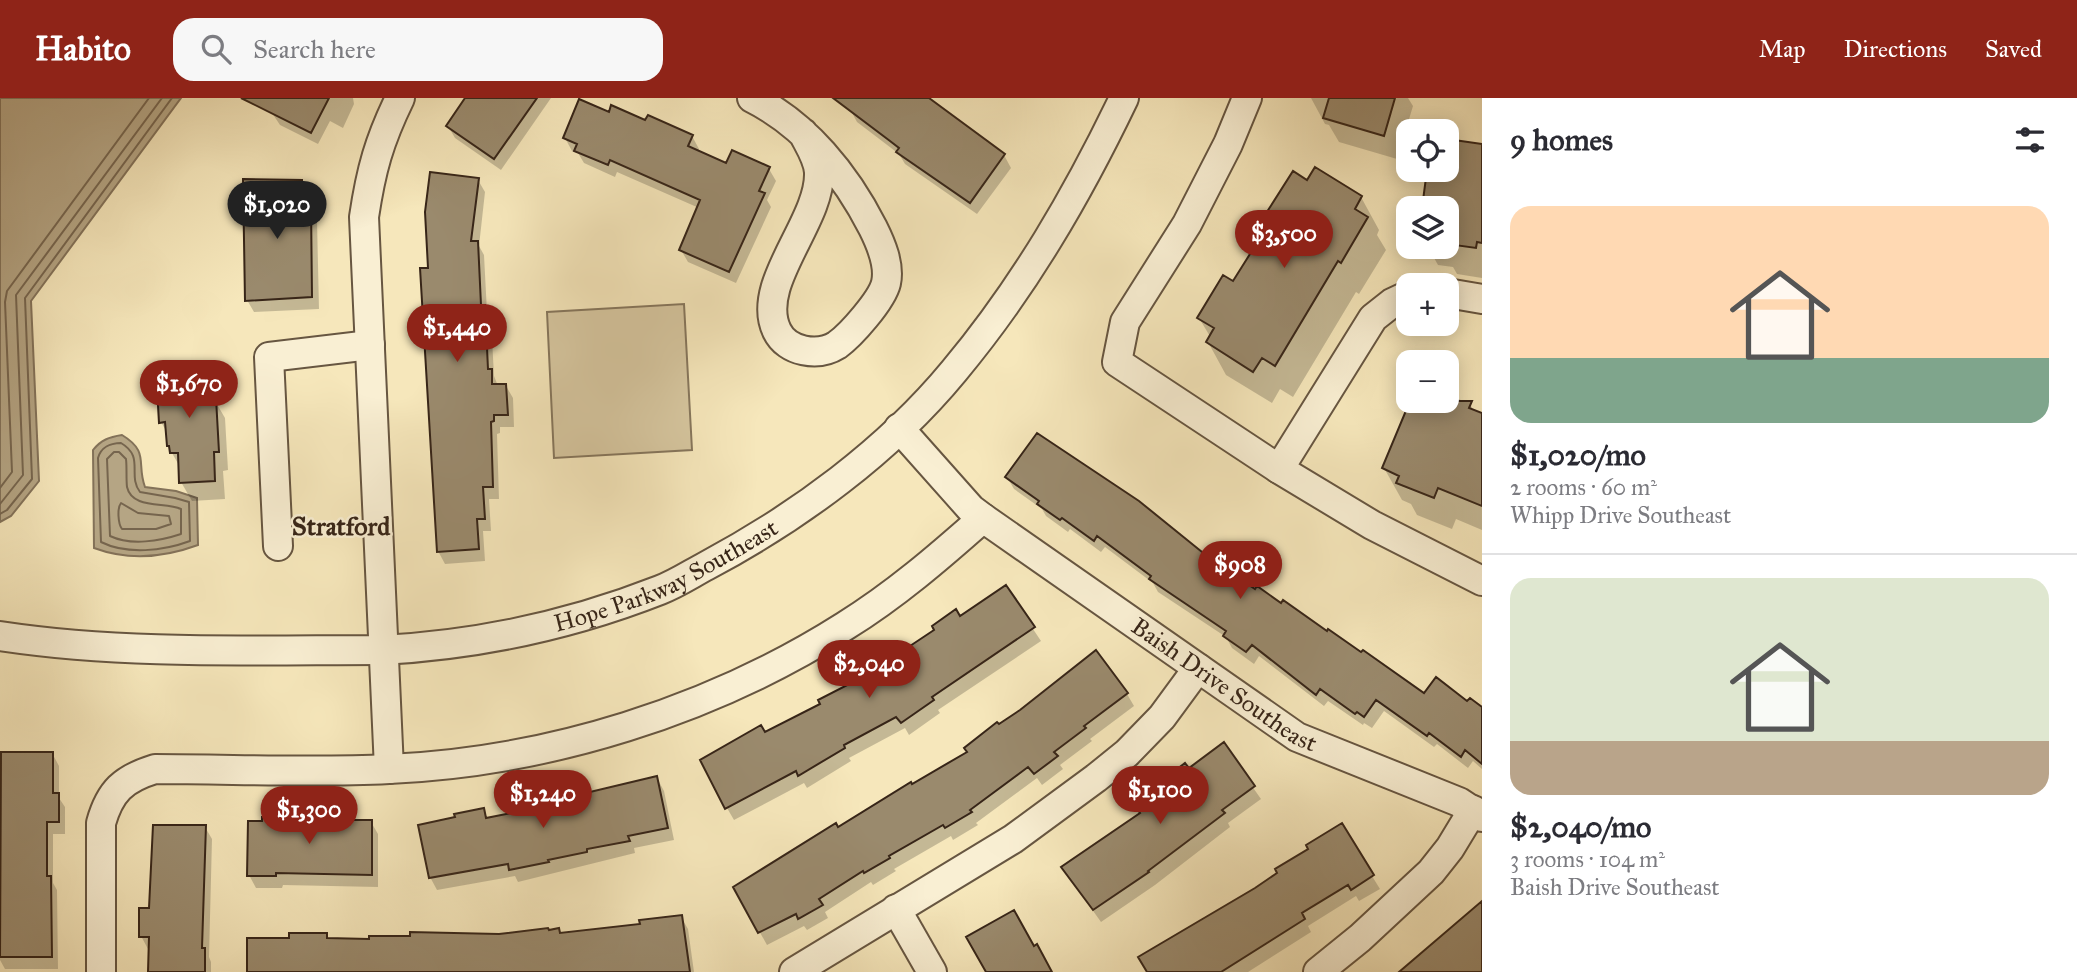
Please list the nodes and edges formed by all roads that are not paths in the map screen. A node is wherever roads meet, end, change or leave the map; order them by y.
1 (400, 98) edge
2 (752, 98) edge
3 (1124, 98) edge
4 (1247, 98) edge
5 (803, 133) junction
6 (1459, 295) edge
7 (1482, 299) edge
8 (1396, 301) edge
9 (370, 345) junction
10 (899, 428) junction
11 (1279, 469) junction
12 (983, 518) junction
13 (278, 546) dead end
14 (1482, 581) edge
15 (0, 636) edge
16 (382, 650) junction
17 (1198, 668) junction
18 (389, 769) junction
19 (1478, 813) edge
20 (896, 909) junction
21 (101, 972) edge
22 (794, 972) edge
23 (932, 972) edge
24 (1318, 972) edge

1 - 9 street
2 - 5 street
3 - 10 street, Hope Parkway Southeast
4 - 11 street
5 - 5 street
6 - 7 street
8 - 11 street
9 - 13 street
9 - 16 street
10 - 12 street, Baish Drive Southeast
10 - 16 street, Hope Parkway Southeast
11 - 14 street
12 - 17 street, Baish Drive Southeast
12 - 18 street
15 - 16 street, Hope Parkway Southeast
16 - 18 street
17 - 19 street, Baish Drive Southeast
17 - 20 street
18 - 21 street
19 - 24 street
20 - 22 street
20 - 23 street

